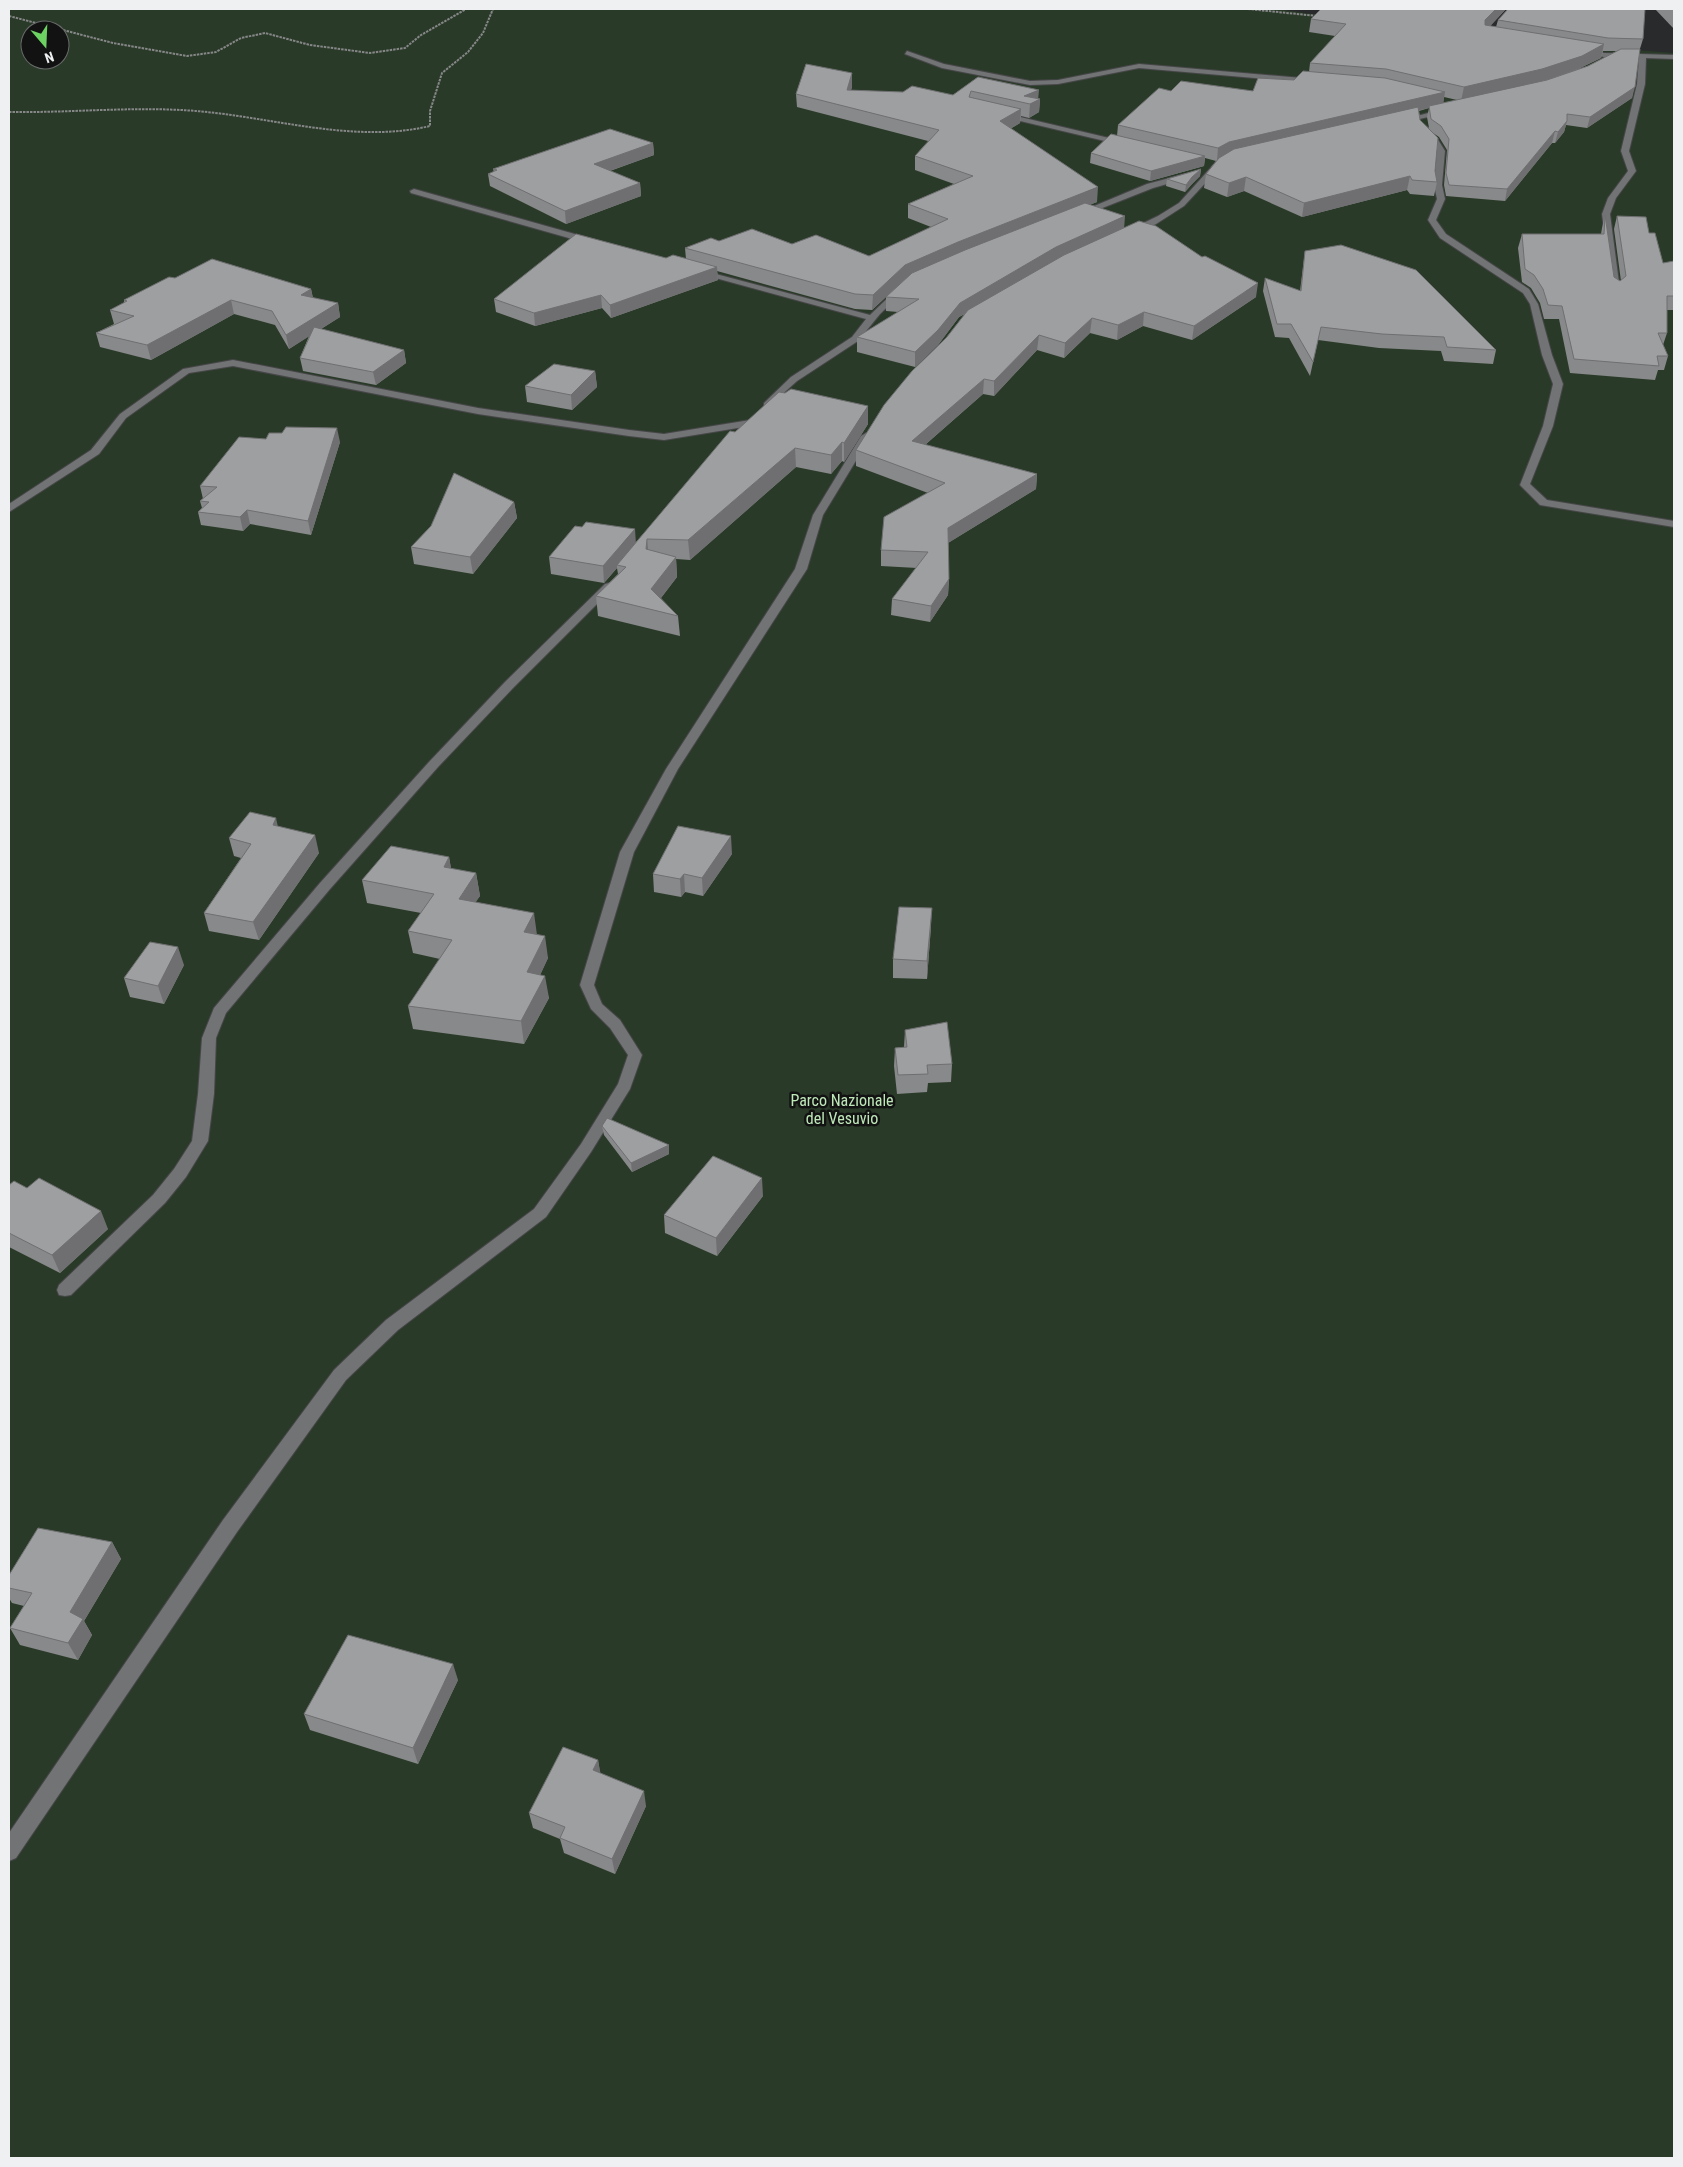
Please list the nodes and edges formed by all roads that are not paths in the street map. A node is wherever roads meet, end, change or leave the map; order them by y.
1 (1574, 50) edge
2 (907, 53) dead end
3 (1617, 56) junction
4 (1644, 57) junction
5 (1674, 57) edge
6 (1591, 69) edge
7 (1325, 82) edge
8 (1453, 105) edge
9 (992, 112) edge
10 (1421, 116) junction
11 (1384, 125) edge
12 (1133, 145) edge
13 (414, 191) dead end
14 (1069, 218) edge
15 (1115, 240) edge
16 (601, 244) edge
17 (694, 269) edge
18 (908, 284) edge
19 (1616, 290) edge
20 (871, 318) junction
21 (750, 423) junction
22 (873, 425) edge
23 (732, 440) edge
24 (9, 508) edge
25 (1674, 524) edge
26 (618, 576) edge
27 (65, 1290) dead end
28 (9, 1851) edge

1 - 3 street
2 - 7 street
3 - 4 street
3 - 6 street
4 - 5 street
4 - 19 street
8 - 10 street
9 - 12 street
10 - 11 street
10 - 25 street
13 - 16 street
14 - 15 street
17 - 20 street
18 - 20 street
20 - 21 street
21 - 23 street
21 - 24 street
22 - 28 street
26 - 27 street

